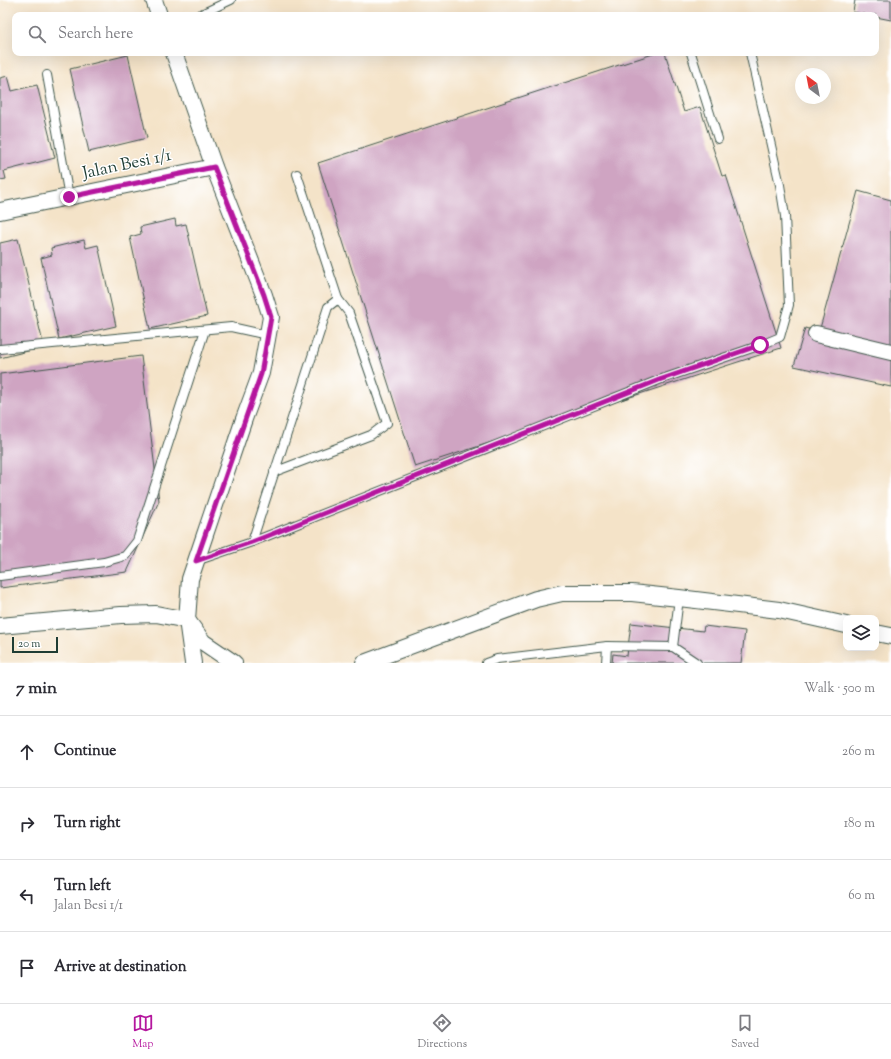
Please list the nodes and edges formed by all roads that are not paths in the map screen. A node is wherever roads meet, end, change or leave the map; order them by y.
1 (231, 0) edge
2 (205, 12) edge
3 (175, 56) edge
4 (692, 56) edge
5 (751, 56) edge
6 (47, 75) dead end
7 (718, 139) dead end
8 (214, 167) junction
9 (297, 174) dead end
10 (69, 197) junction
11 (0, 211) edge
12 (338, 299) junction
13 (205, 330) junction
14 (816, 334) dead end
15 (268, 335) junction
16 (0, 349) edge
17 (891, 352) edge
18 (274, 472) junction
19 (252, 542) junction
20 (196, 561) junction
21 (0, 576) edge
22 (679, 598) junction
23 (187, 620) junction
24 (843, 624) edge
25 (0, 626) edge
26 (879, 633) edge
27 (891, 636) edge
28 (607, 646) junction
29 (673, 647) junction
30 (497, 661) edge
31 (192, 663) edge
32 (234, 663) edge
33 (364, 663) edge
34 (486, 663) edge
35 (606, 663) edge
36 (697, 663) edge

1 - 2 lane
3 - 8 street
4 - 7 lane
5 - 19 lane
6 - 10 lane
8 - 10 street, Jalan Besi 1/1
8 - 15 street
9 - 12 lane
10 - 11 street, Jalan Besi 1/1
12 - 18 lane
12 - 18 lane
13 - 15 lane
13 - 16 lane
13 - 21 lane
14 - 17 street
15 - 20 street
18 - 19 lane
19 - 20 lane
20 - 23 street
22 - 24 street
22 - 29 lane
22 - 33 street
23 - 25 street
23 - 31 street
23 - 32 street
26 - 27 street
28 - 29 lane
28 - 30 lane
28 - 35 lane
29 - 36 lane
30 - 34 lane

